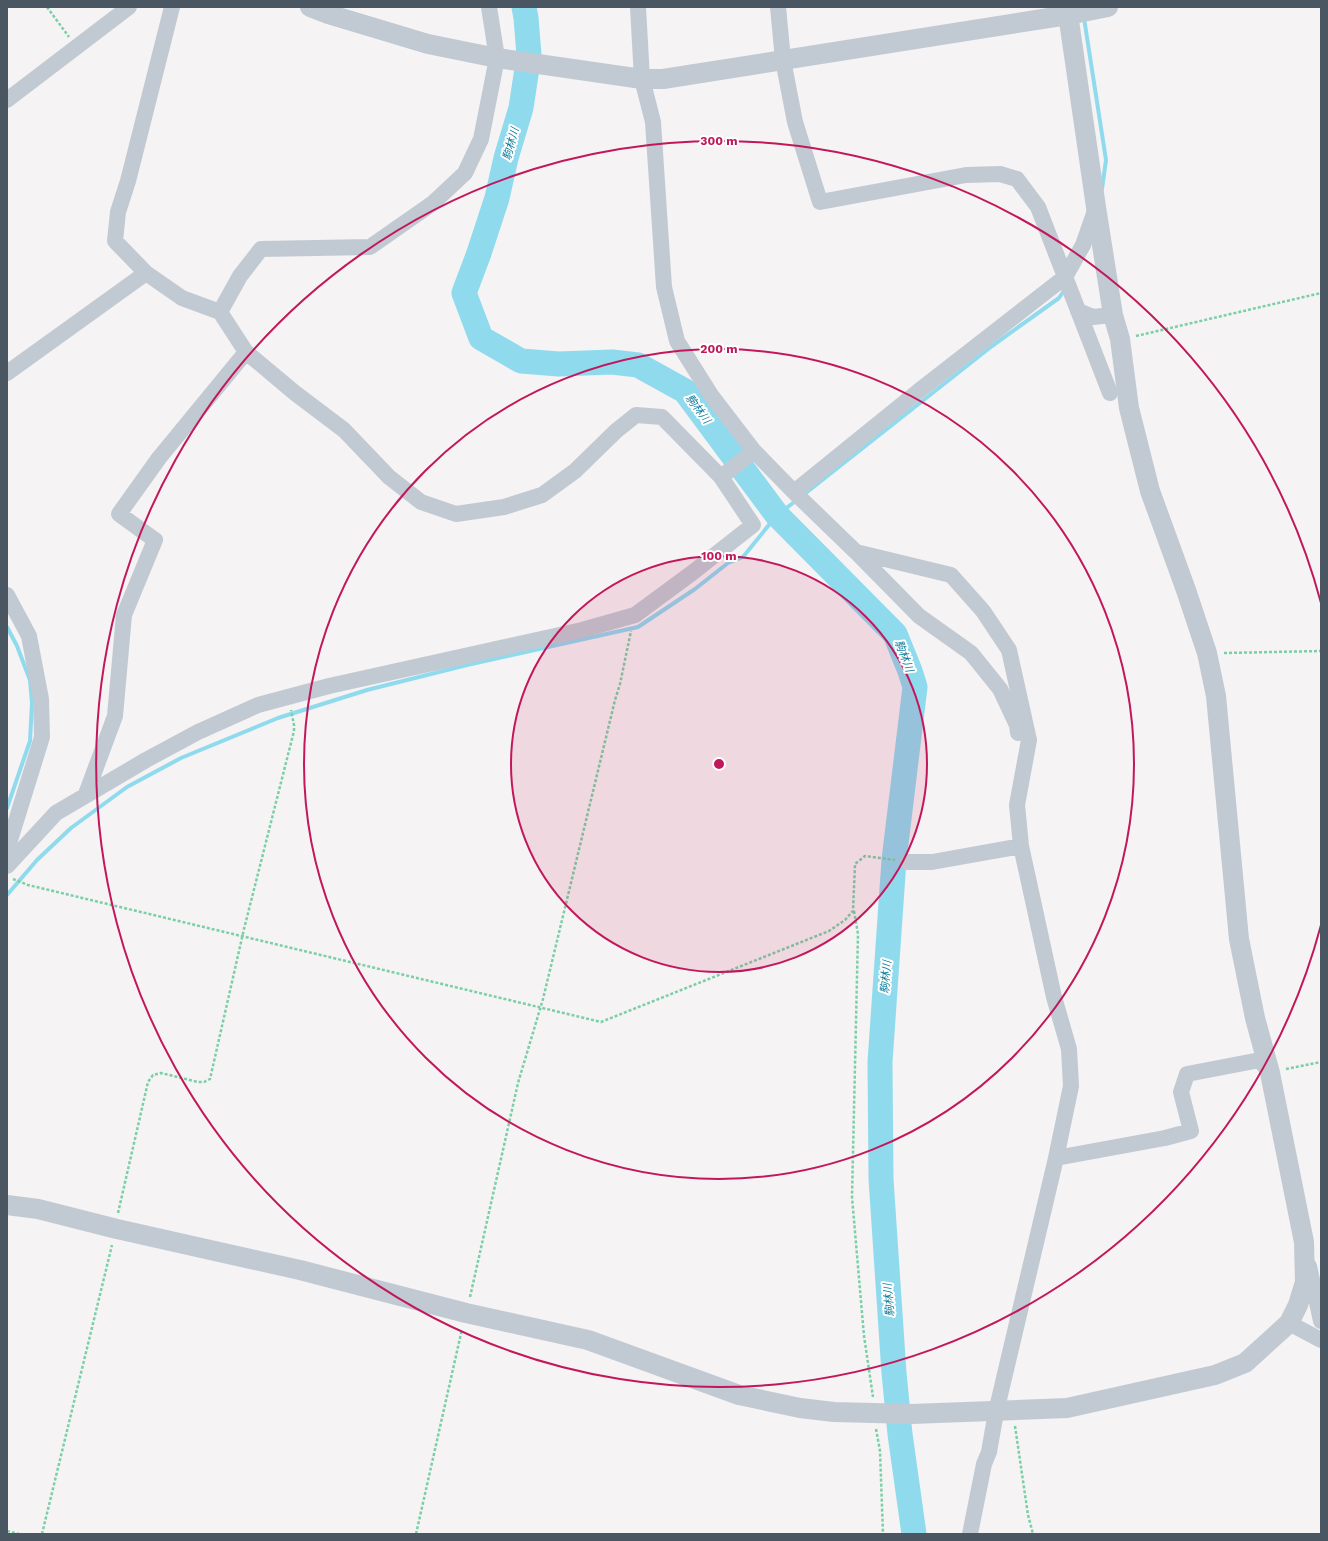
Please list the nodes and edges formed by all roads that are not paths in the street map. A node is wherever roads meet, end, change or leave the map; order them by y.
1 (129, 7) edge
2 (172, 7) edge
3 (310, 7) edge
4 (489, 7) edge
5 (638, 7) edge
6 (778, 7) edge
7 (1108, 7) edge
8 (1068, 11) edge
9 (502, 58) junction
10 (783, 60) junction
11 (642, 79) junction
12 (7, 100) edge
13 (1096, 207) junction
14 (146, 273) junction
15 (1065, 277) junction
16 (1078, 311) junction
17 (220, 312) junction
18 (1113, 315) junction
19 (246, 352) junction
20 (7, 373) edge
21 (1110, 393) dead end
22 (754, 451) junction
23 (721, 477) junction
24 (794, 492) junction
25 (856, 552) junction
26 (7, 595) edge
27 (1023, 770) junction
28 (86, 794) junction
29 (1021, 846) junction
30 (7, 850) edge
31 (908, 862) road end
32 (7, 866) edge
33 (1270, 1073) junction
34 (1056, 1158) junction
35 (7, 1205) edge
36 (1304, 1242) junction
37 (1321, 1321) edge
38 (1289, 1323) junction
39 (1321, 1340) edge
40 (1003, 1411) junction
41 (970, 1534) edge

1 - 12 street
2 - 14 street
3 - 9 street
4 - 9 street
5 - 11 street
6 - 10 street
7 - 8 street
8 - 10 street
8 - 13 street
9 - 11 street
9 - 17 street
10 - 11 street
10 - 15 street
11 - 22 street
13 - 15 street
13 - 18 street
14 - 17 street
14 - 20 street
15 - 16 street
15 - 24 street
16 - 18 street
16 - 21 street
17 - 19 street
18 - 33 street
19 - 23 street
19 - 28 street
22 - 23 street
22 - 24 street
23 - 28 street
24 - 25 street
25 - 27 street
25 - 27 street
26 - 30 street
27 - 29 street
28 - 32 street
29 - 31 street
29 - 34 street
33 - 34 street
33 - 36 street
34 - 40 street
35 - 40 street
36 - 37 street
36 - 38 street
38 - 39 street
38 - 40 street
40 - 41 street

